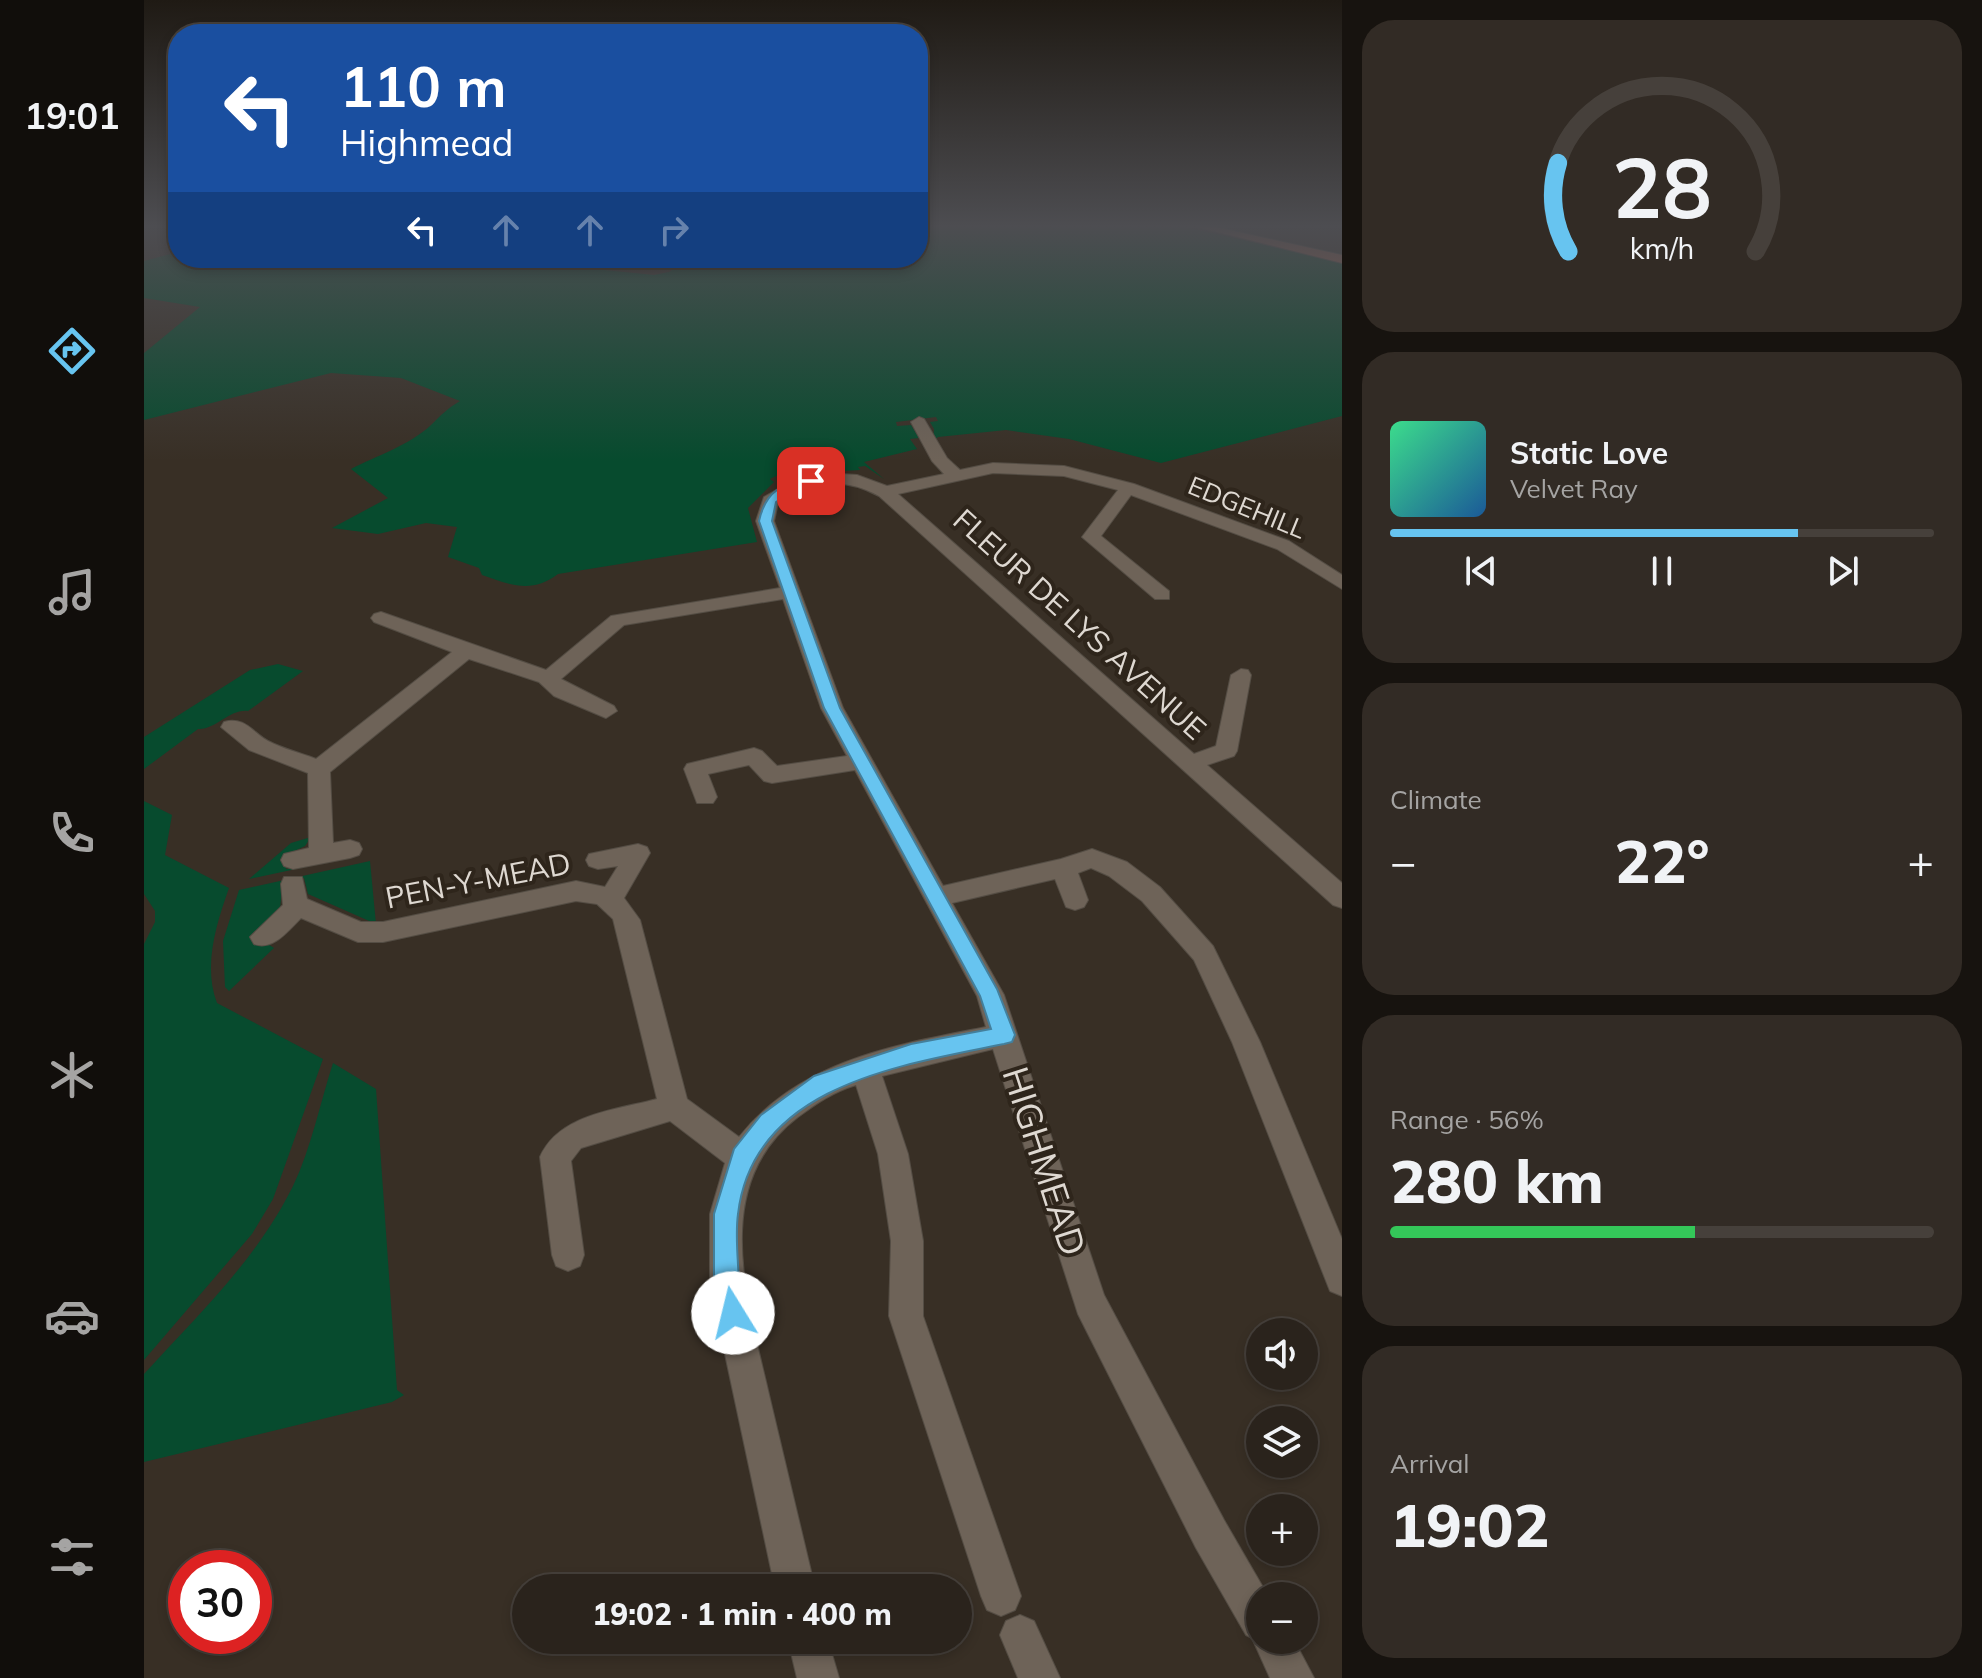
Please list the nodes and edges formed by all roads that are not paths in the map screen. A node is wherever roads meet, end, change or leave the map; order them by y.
1 (919, 422) dead end
2 (954, 474) junction
3 (1128, 488) junction
4 (885, 492) junction
5 (765, 521) joint
6 (1342, 583) edge
7 (793, 592) junction
8 (1162, 595) dead end
9 (381, 618) dead end
10 (466, 651) junction
11 (1241, 675) dead end
12 (546, 677) junction
13 (606, 711) dead end
14 (232, 727) dead end
15 (861, 761) junction
16 (1190, 763) junction
17 (319, 769) junction
18 (705, 797) dead end
19 (350, 849) dead end
20 (321, 855) junction
21 (598, 860) dead end
22 (1064, 868) junction
23 (294, 884) junction
24 (935, 897) junction
25 (611, 898) junction
26 (1342, 898) edge
27 (1075, 900) dead end
28 (263, 937) dead end
29 (1004, 1035) junction
30 (865, 1069) junction
31 (674, 1107) junction
32 (742, 1157) junction
33 (568, 1255) dead end
34 (1342, 1279) edge
35 (792, 1574) edge
36 (1001, 1596) dead end
37 (1246, 1597) edge
38 (1020, 1635) dead end
39 (812, 1654) edge
40 (1279, 1654) edge
41 (818, 1678) edge
42 (1039, 1678) edge
43 (1293, 1678) edge

1 - 2 street
2 - 3 street, EDGEHILL
2 - 4 street, EDGEHILL
3 - 6 street, EDGEHILL
3 - 8 street
4 - 5 street, FLEUR DE LYS AVENUE
4 - 16 street, FLEUR DE LYS AVENUE
5 - 7 street, HIGHMEAD
7 - 12 street
7 - 15 street, HIGHMEAD
9 - 10 street
10 - 12 street
10 - 17 street
11 - 16 street
12 - 13 street
14 - 17 street
15 - 18 street
15 - 24 street, HIGHMEAD
16 - 26 street, FLEUR DE LYS AVENUE
17 - 20 street
19 - 20 street
20 - 23 street
21 - 25 street
22 - 24 street
22 - 27 street
22 - 34 street
23 - 25 street, PEN-Y-MEAD
23 - 28 street
24 - 29 street, HIGHMEAD
25 - 31 street, PEN-Y-MEAD
29 - 30 street
29 - 37 street, HIGHMEAD
30 - 32 street
30 - 36 street
31 - 32 street
31 - 33 street
32 - 35 street
38 - 42 street
39 - 41 street
40 - 43 street

